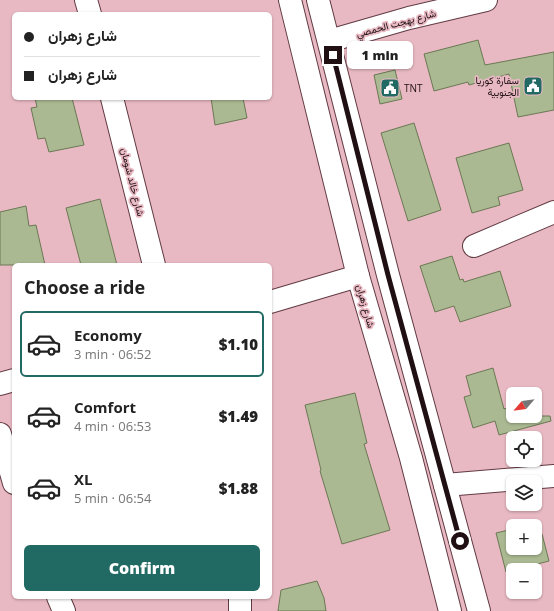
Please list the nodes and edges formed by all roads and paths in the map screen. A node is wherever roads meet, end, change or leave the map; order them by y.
1 (86, 0) edge
2 (290, 0) edge
3 (318, 0) edge
4 (486, 0) edge
5 (89, 12) edge
6 (329, 41) junction
7 (113, 100) edge
8 (554, 212) edge
9 (474, 246) dead end
10 (153, 263) edge
11 (358, 276) junction
12 (272, 301) edge
13 (12, 381) edge
14 (0, 384) edge
15 (0, 434) edge
16 (12, 476) edge
17 (554, 476) edge
18 (445, 485) junction
19 (59, 599) edge
20 (240, 599) edge
21 (64, 611) edge
22 (240, 611) edge
23 (450, 611) edge
24 (478, 611) edge

1 - 5 main road
2 - 11 main road, شارع زهران
3 - 6 main road
4 - 6 main road, شارع بهجت الحمصي
6 - 18 main road
7 - 10 main road, شارع خالد شومان
8 - 9 main road
11 - 12 main road
11 - 23 main road, شارع زهران
13 - 14 main road
15 - 16 main road
17 - 18 main road
18 - 24 main road
19 - 21 main road
20 - 22 main road

